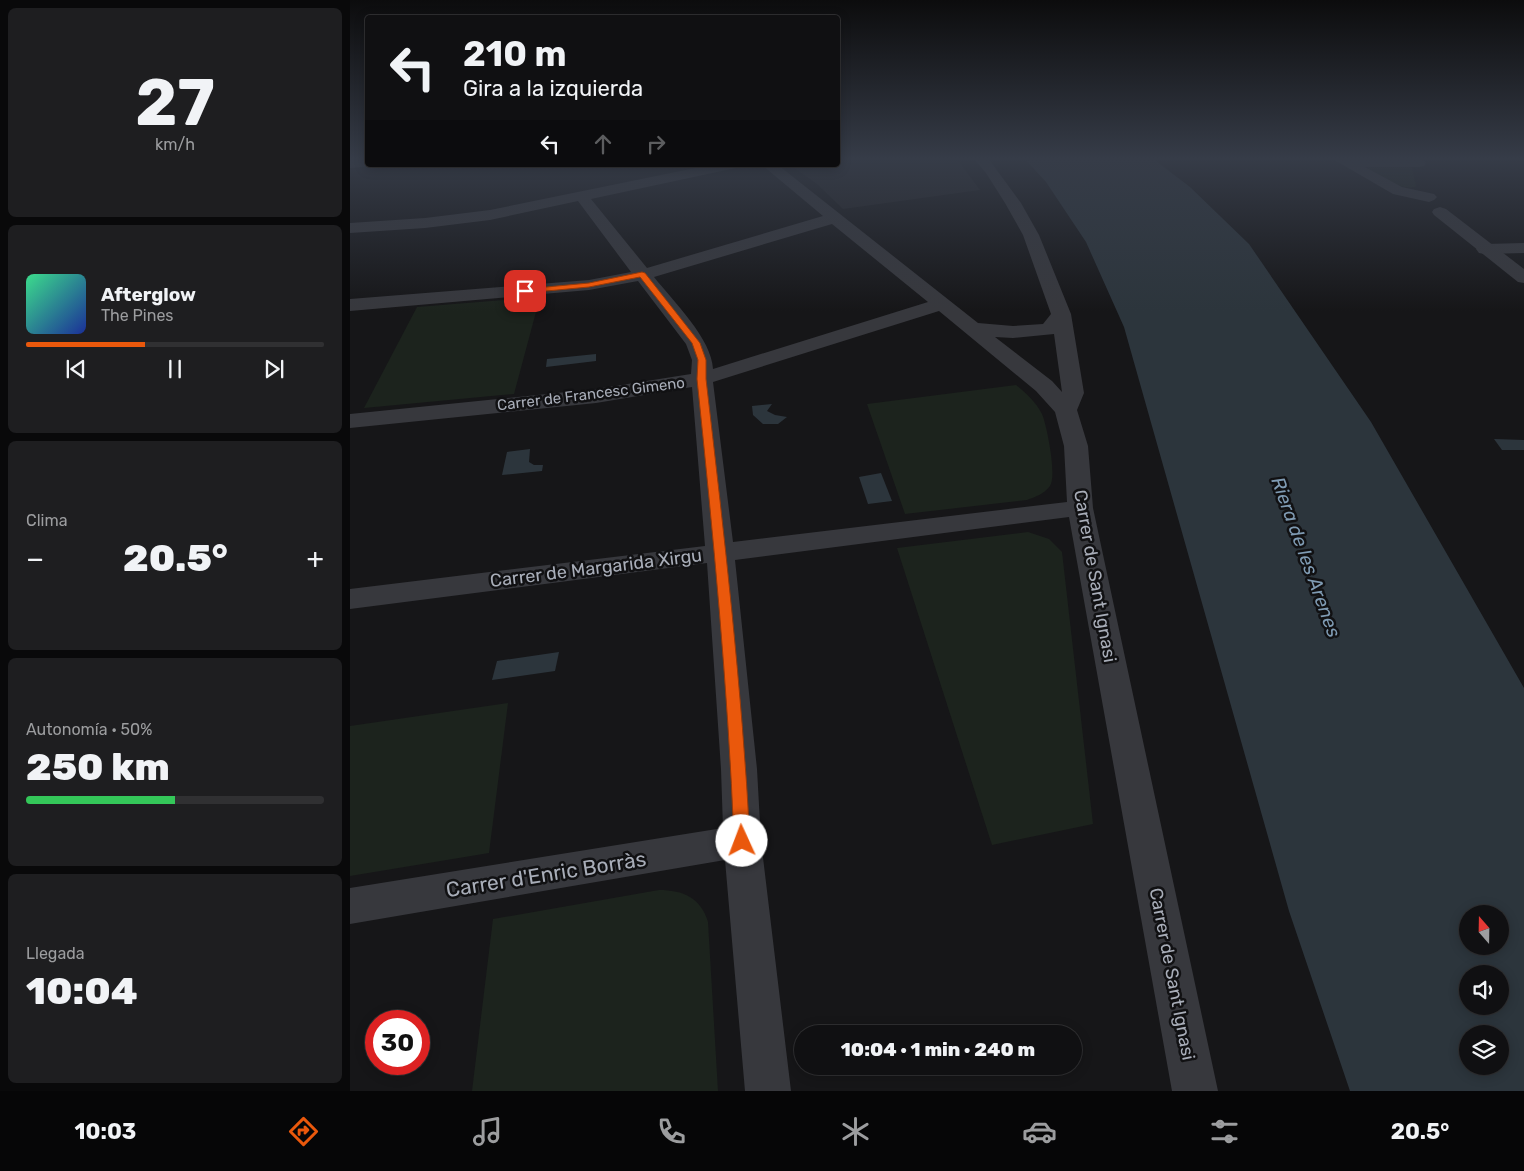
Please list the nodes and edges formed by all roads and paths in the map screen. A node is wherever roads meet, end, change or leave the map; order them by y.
1 (517, 209) edge
2 (591, 209) edge
3 (823, 209) edge
4 (1017, 209) edge
5 (1439, 209) edge
6 (834, 218) junction
7 (350, 228) edge
8 (1524, 248) edge
9 (1485, 249) junction
10 (642, 275) junction
11 (1524, 278) edge
12 (942, 304) junction
13 (350, 305) edge
14 (1061, 314) junction
15 (973, 329) junction
16 (702, 379) junction
17 (1066, 410) junction
18 (350, 421) edge
19 (1080, 508) junction
20 (720, 552) junction
21 (350, 599) edge
22 (742, 841) junction
23 (350, 906) edge
24 (768, 1091) edge
25 (1195, 1091) edge

1 - 7 street
2 - 10 street
3 - 6 street, Carrer de Sant Ignasi
4 - 14 street
5 - 9 street
6 - 10 street
6 - 12 street, Carrer de Sant Ignasi
8 - 9 street
9 - 11 street
10 - 13 street
10 - 16 street
12 - 15 street, Carrer de Sant Ignasi
12 - 16 street, Carrer de Francesc Gimeno
14 - 15 street
14 - 17 street
15 - 17 street, Carrer de Sant Ignasi
16 - 18 street, Carrer de Francesc Gimeno
16 - 20 street
17 - 19 street, Carrer de Sant Ignasi
19 - 20 street, Carrer de Margarida Xirgu
19 - 25 street, Carrer de Sant Ignasi
20 - 21 street, Carrer de Margarida Xirgu
20 - 22 street
22 - 23 street, Carrer d'Enric Borràs
22 - 24 street

